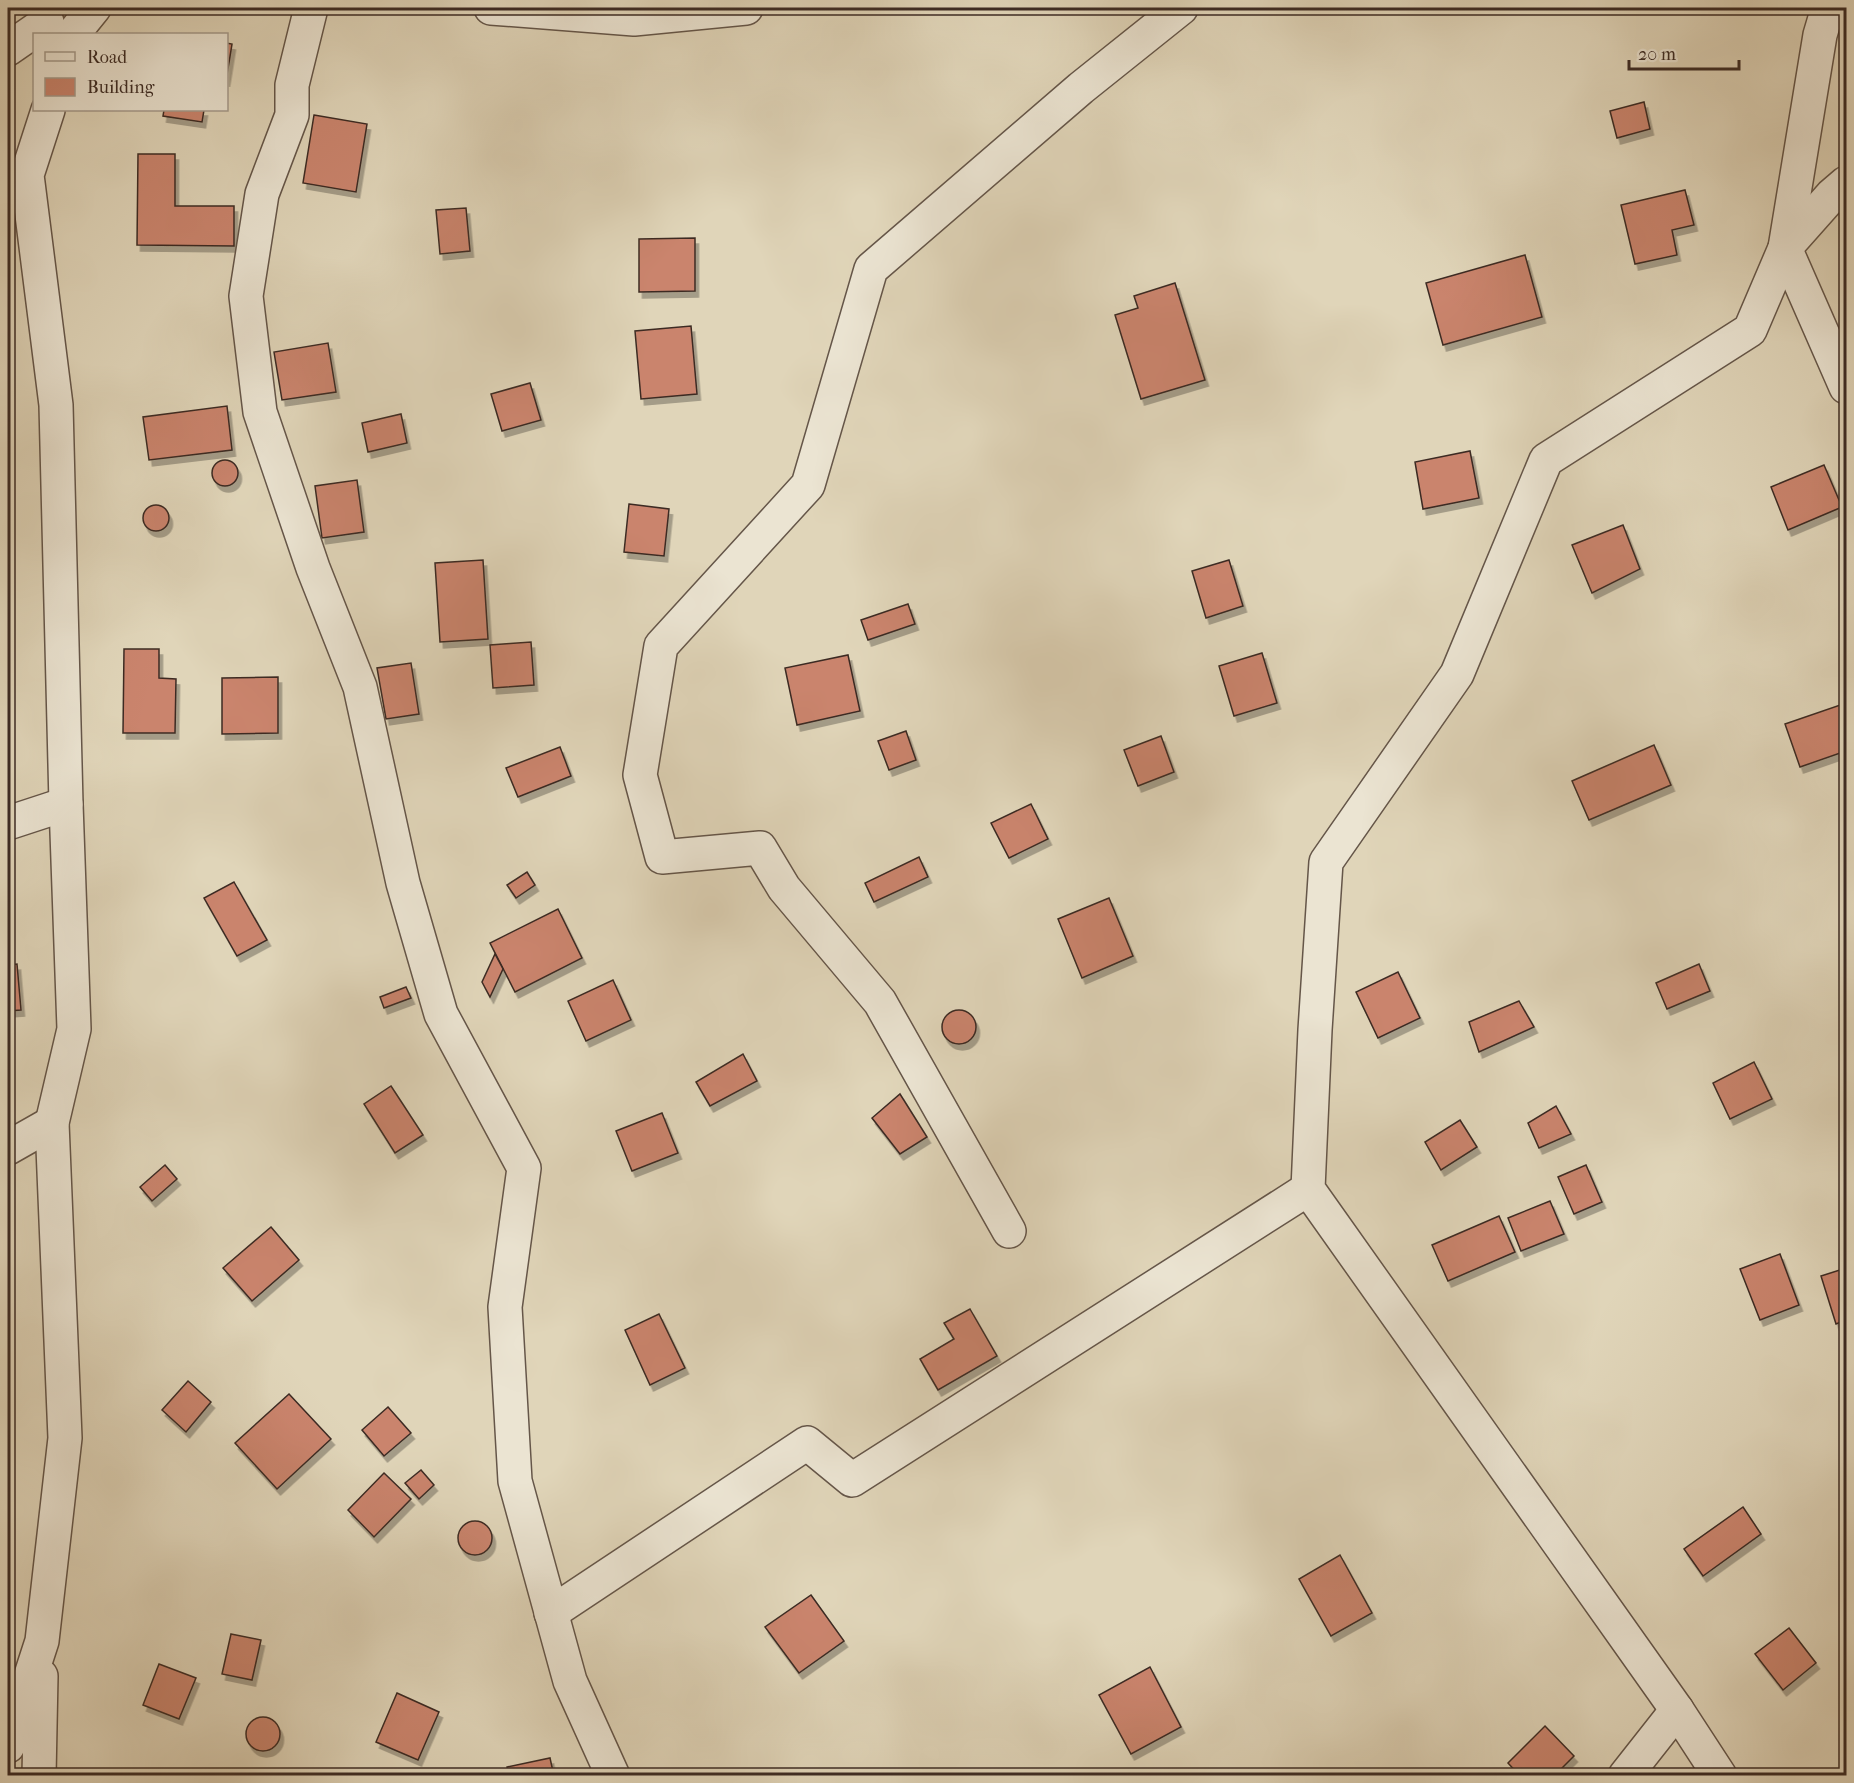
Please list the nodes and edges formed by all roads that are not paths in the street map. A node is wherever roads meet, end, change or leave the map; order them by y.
1 (94, 8) edge
2 (310, 8) edge
3 (491, 8) edge
4 (746, 8) edge
5 (1180, 8) edge
6 (1828, 8) edge
7 (53, 25) edge
8 (38, 33) edge
9 (33, 36) edge
10 (8, 49) edge
11 (48, 111) edge
12 (1846, 183) edge
13 (1785, 248) junction
14 (1846, 387) edge
15 (66, 804) junction
16 (8, 823) edge
17 (52, 1123) junction
18 (8, 1148) edge
19 (1308, 1189) junction
20 (1009, 1231) dead end
21 (551, 1613) junction
22 (42, 1641) junction
23 (1677, 1710) junction
24 (8, 1746) edge
25 (39, 1776) edge
26 (613, 1776) edge
27 (1624, 1776) edge
28 (1720, 1776) edge

1 - 7 street
2 - 21 street
3 - 4 street
5 - 20 street
6 - 13 street
7 - 8 street
9 - 10 street
11 - 15 street
12 - 13 street
13 - 14 street
13 - 19 street
15 - 16 street
15 - 17 street
17 - 18 street
17 - 22 street
19 - 21 street
19 - 23 street
21 - 26 street
22 - 24 street
22 - 25 street
23 - 27 street
23 - 28 street

